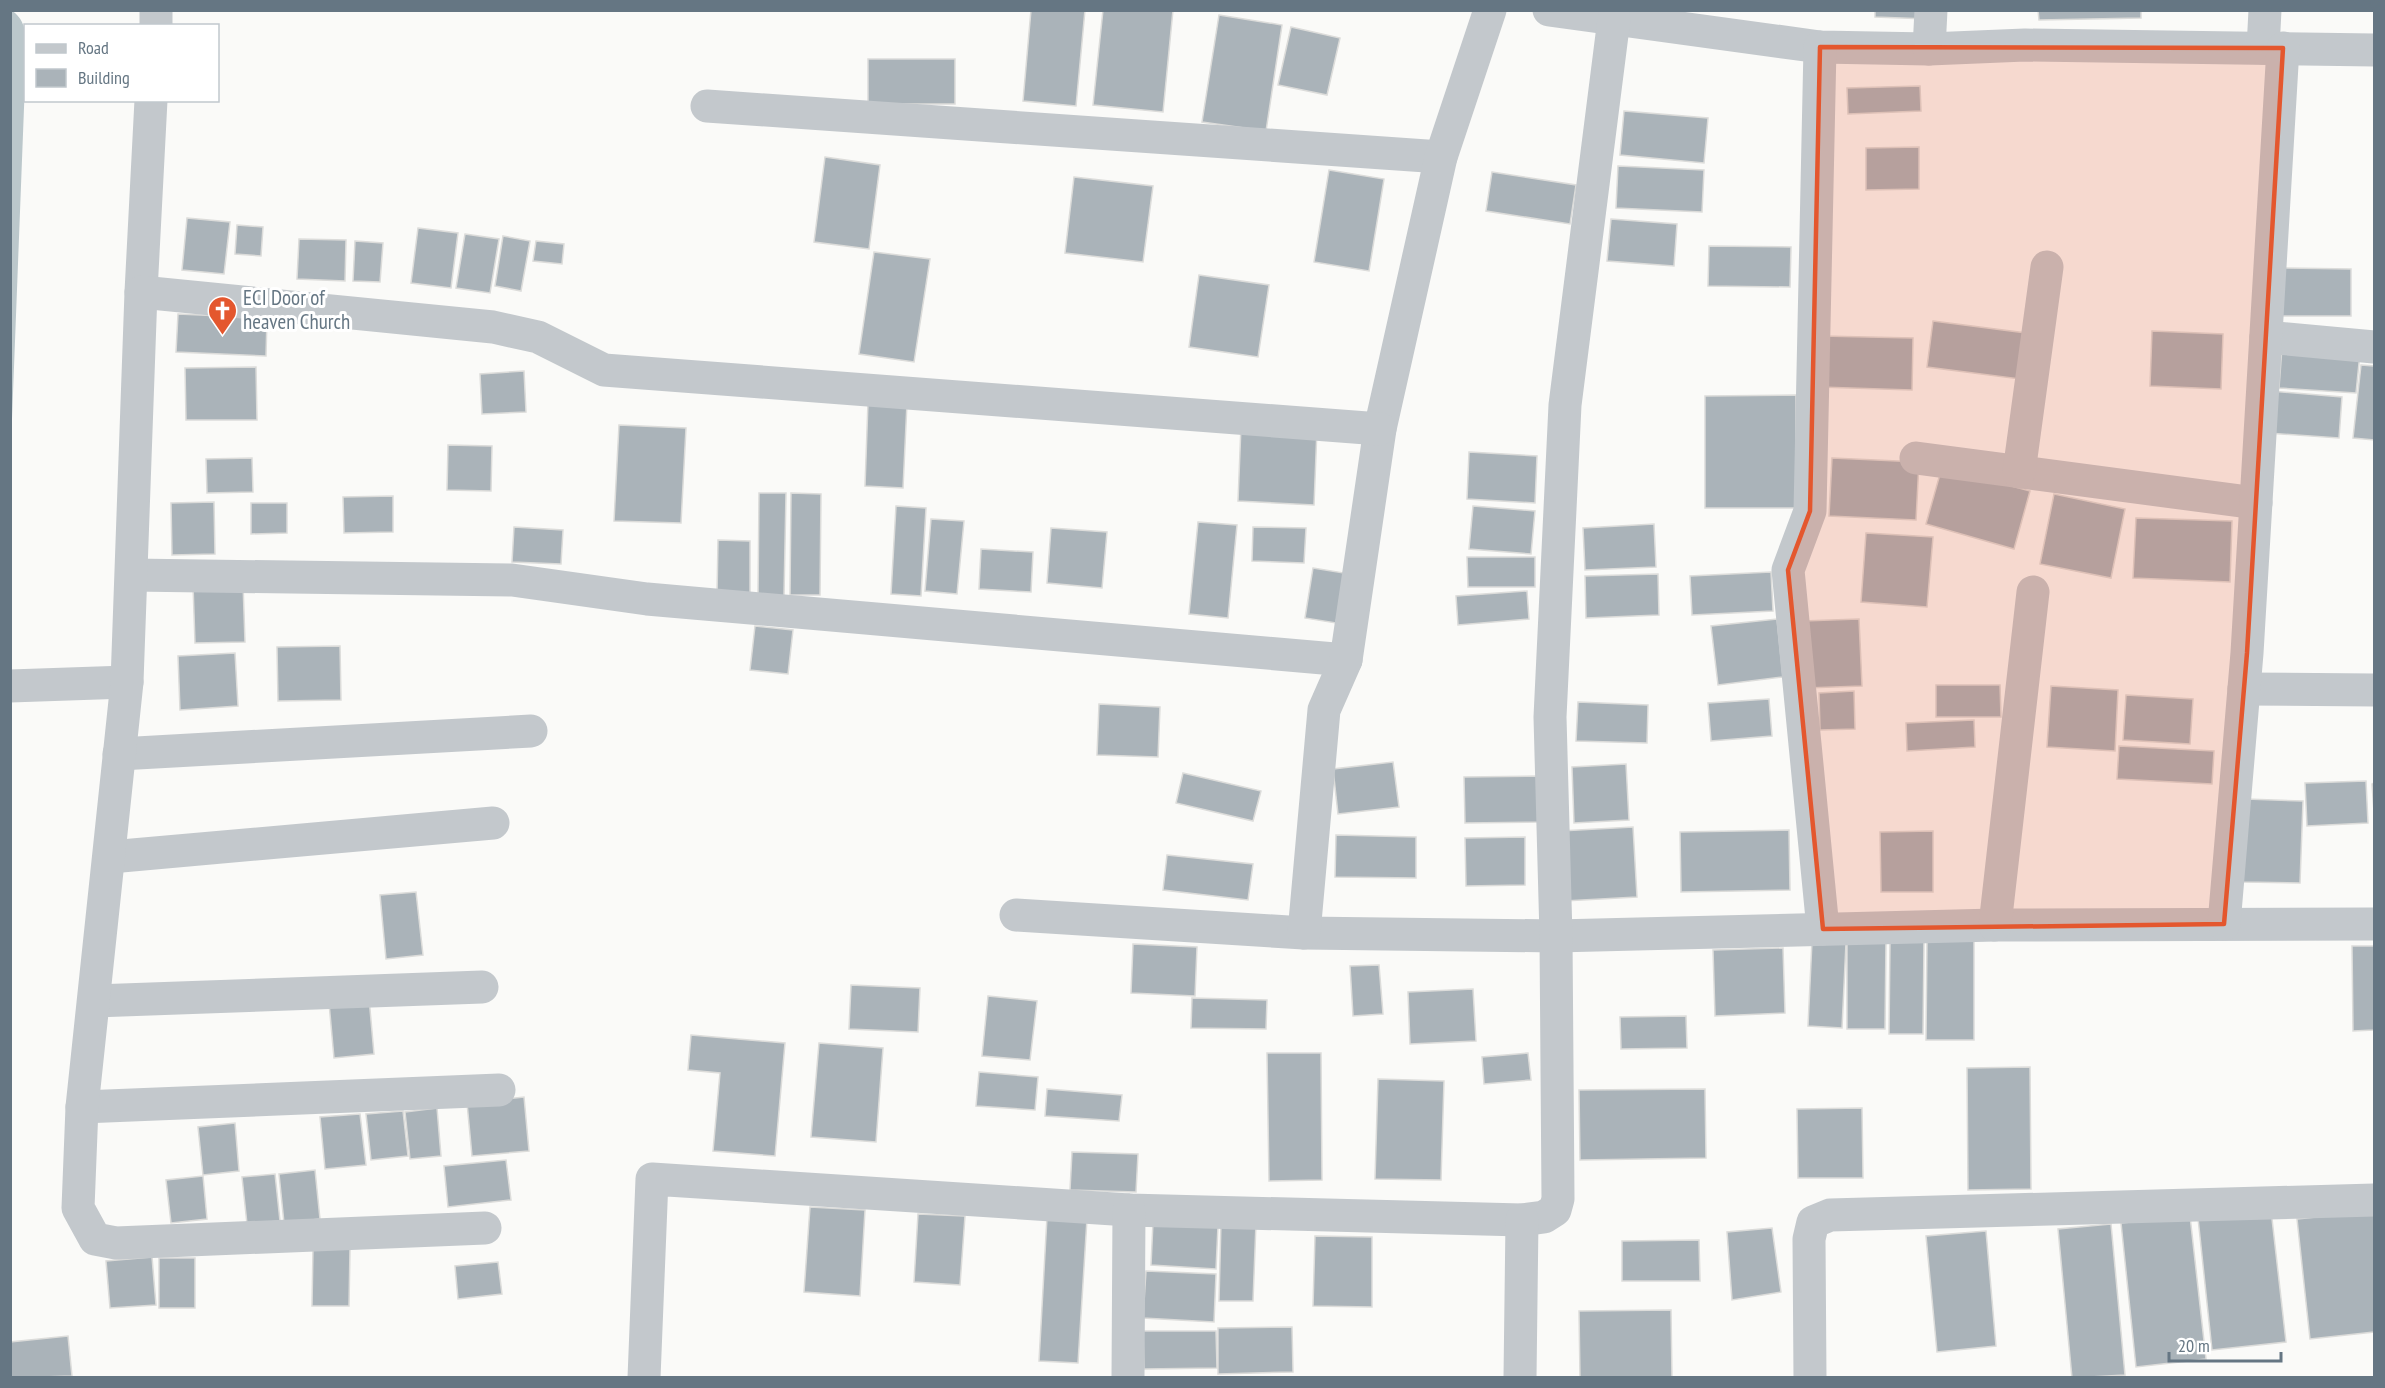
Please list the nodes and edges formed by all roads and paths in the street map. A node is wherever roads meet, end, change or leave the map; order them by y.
1 (1490, 10) edge
2 (1550, 10) edge
3 (1931, 10) edge
4 (2265, 10) edge
5 (1614, 19) junction
6 (1820, 46) junction
7 (2273, 48) junction
8 (1929, 49) junction
9 (2374, 50) edge
10 (151, 102) edge
11 (707, 106) dead end
12 (1441, 157) junction
13 (2047, 267) dead end
14 (141, 292) junction
15 (2266, 337) junction
16 (2374, 346) edge
17 (1380, 429) junction
18 (1916, 458) dead end
19 (2019, 472) junction
20 (2256, 503) junction
21 (132, 575) junction
22 (2033, 592) dead end
23 (1346, 660) junction
24 (127, 682) junction
25 (10, 686) edge
26 (2244, 689) junction
27 (2374, 690) edge
28 (531, 731) dead end
29 (119, 754) junction
30 (493, 823) dead end
31 (110, 857) junction
32 (1016, 915) dead end
33 (2224, 924) junction
34 (2374, 924) edge
35 (1995, 925) junction
36 (1823, 929) junction
37 (1304, 933) junction
38 (1556, 936) junction
39 (482, 987) dead end
40 (94, 1001) junction
41 (499, 1090) dead end
42 (82, 1107) junction
43 (2374, 1200) edge
44 (1129, 1210) junction
45 (1522, 1220) junction
46 (485, 1228) dead end
47 (644, 1377) edge
48 (1128, 1377) edge
49 (1520, 1377) edge
50 (1810, 1377) edge

1 - 12 street
2 - 5 street
3 - 8 street
4 - 7 street
5 - 6 street
5 - 38 street
6 - 8 street
6 - 36 street
7 - 8 street
7 - 9 street
7 - 15 street
10 - 14 street
11 - 12 street
12 - 17 street
13 - 19 street
14 - 17 street
14 - 21 street
15 - 16 street
15 - 20 street
17 - 23 street
18 - 19 street
19 - 20 street
20 - 26 street
21 - 23 street
21 - 24 street
22 - 35 street
23 - 37 street
24 - 25 street
24 - 29 street
26 - 27 street
26 - 33 street
28 - 29 street
29 - 31 street
30 - 31 street
31 - 40 street
32 - 37 street
33 - 34 street
33 - 35 street
35 - 36 street
36 - 38 street
37 - 38 street
38 - 45 street
39 - 40 street
40 - 42 street
41 - 42 street
42 - 46 street
43 - 50 street
44 - 45 street
44 - 47 street
44 - 48 street
45 - 49 street

